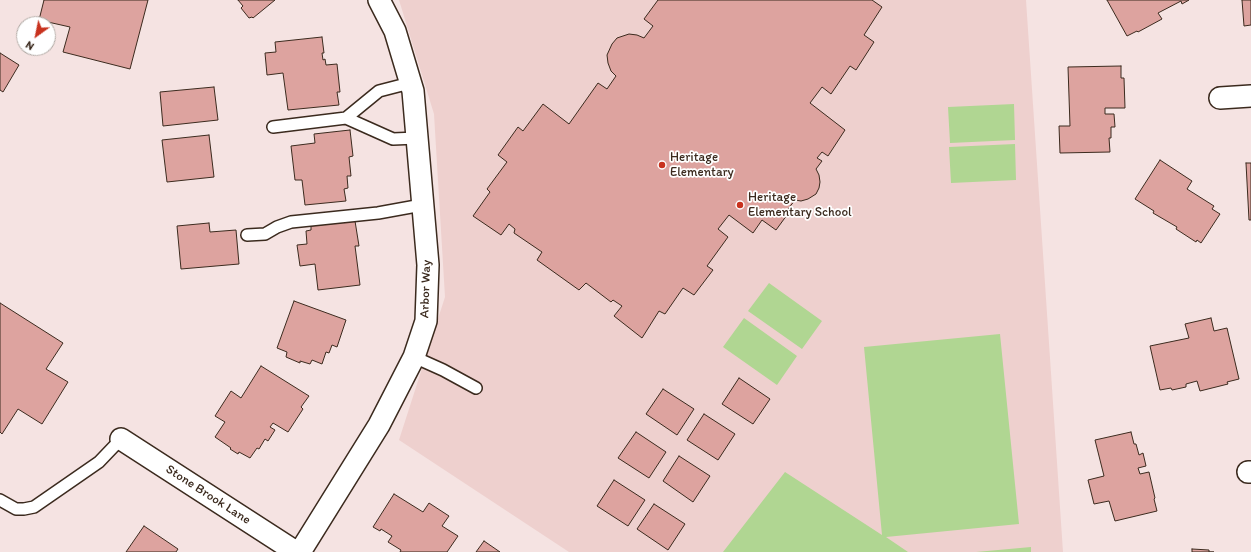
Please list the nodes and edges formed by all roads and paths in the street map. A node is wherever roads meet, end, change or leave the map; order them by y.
1 (379, 0) edge
2 (410, 83) junction
3 (1251, 96) edge
4 (1220, 98) dead end
5 (346, 118) junction
6 (273, 127) dead end
7 (416, 138) junction
8 (422, 205) junction
9 (247, 235) dead end
10 (414, 357) junction
11 (476, 388) dead end
12 (121, 439) joint
13 (0, 500) edge
14 (296, 552) edge
15 (300, 552) edge

1 - 2 street, Arbor Way
2 - 5 lane
2 - 7 street, Arbor Way
3 - 4 street
5 - 6 lane
5 - 7 lane
7 - 8 street, Arbor Way
8 - 9 lane
8 - 10 street, Arbor Way
10 - 11 lane
10 - 15 street, Arbor Way
12 - 13 lane
12 - 14 street, Stone Brook Lane

